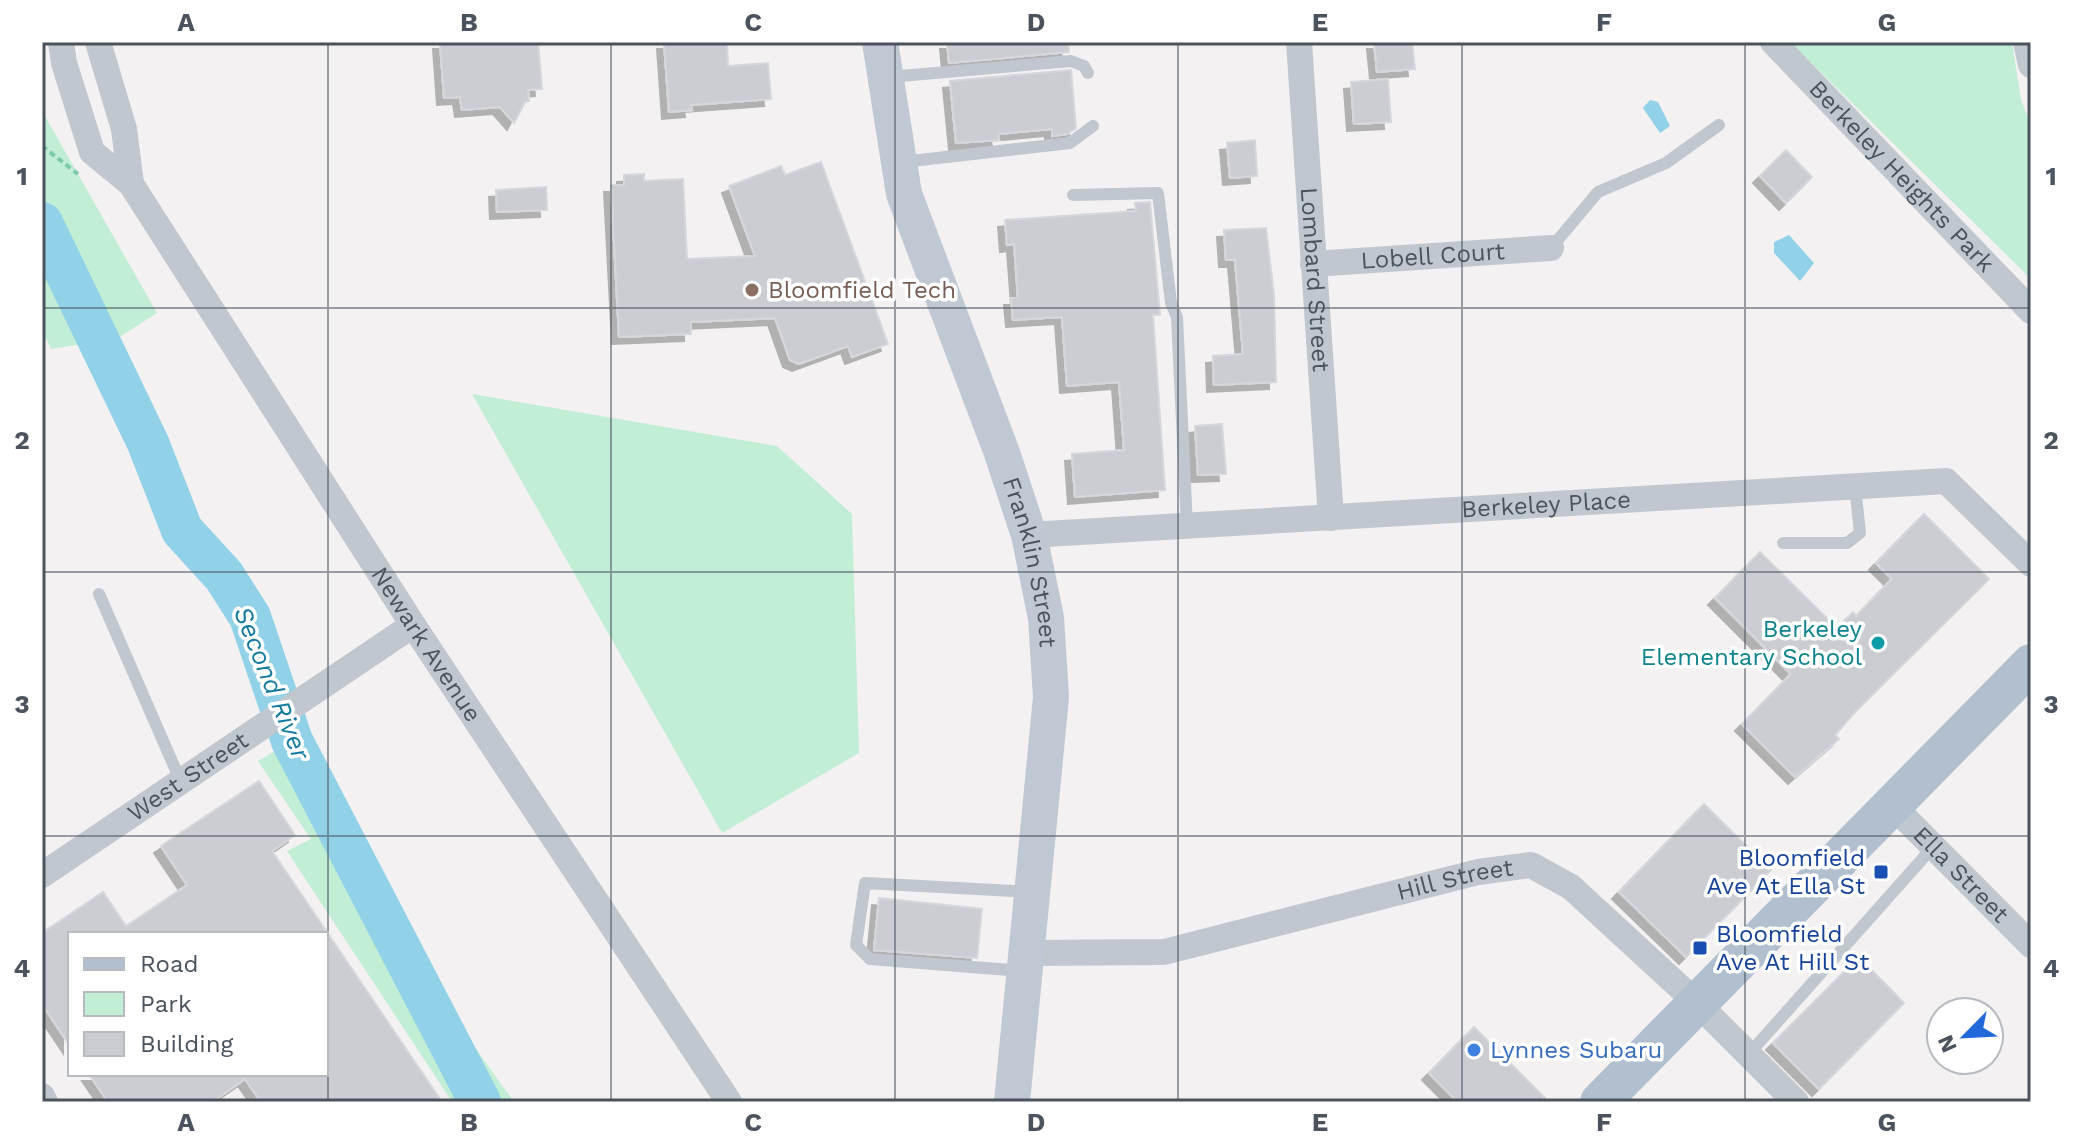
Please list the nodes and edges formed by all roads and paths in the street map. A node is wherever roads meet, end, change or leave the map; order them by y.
1 (61, 42) edge
2 (98, 42) edge
3 (1299, 42) edge
4 (1773, 42) edge
5 (2026, 42) edge
6 (882, 60) edge
7 (2031, 65) edge
8 (1088, 73) dead end
9 (1719, 125) dead end
10 (1093, 126) dead end
11 (42, 146) edge
12 (899, 162) junction
13 (83, 176) dead end
14 (131, 184) junction
15 (1073, 195) dead end
16 (1551, 248) joint
17 (1313, 264) junction
18 (2031, 311) edge
19 (1855, 486) junction
20 (1331, 518) junction
21 (1187, 526) junction
22 (1029, 535) junction
23 (1783, 543) dead end
24 (2031, 564) edge
25 (99, 594) dead end
26 (413, 625) junction
27 (2028, 675) edge
28 (181, 782) junction
29 (1892, 805) junction
30 (1933, 847) junction
31 (42, 875) edge
32 (1033, 893) junction
33 (2031, 945) edge
34 (1027, 962) junction
35 (1697, 1003) junction
36 (1748, 1055) junction
37 (42, 1096) edge
38 (45, 1102) edge
39 (729, 1102) edge
40 (1012, 1102) edge
41 (1600, 1102) edge
42 (1796, 1102) edge

1 - 14 street, Newark Avenue
2 - 14 street, Newark Avenue
3 - 17 street, Lombard Street
4 - 18 street, Berkeley Heights Park
5 - 7 street
6 - 8 lane
6 - 12 main road, Franklin Street
9 - 16 lane
10 - 12 lane
11 - 13 path
12 - 22 main road, Franklin Street
14 - 26 street, Newark Avenue
15 - 21 lane
16 - 17 street, Lobell Court
17 - 20 street, Lombard Street
19 - 20 street, Berkeley Place
19 - 23 lane
19 - 24 street, Berkeley Place
20 - 21 street, Berkeley Place
21 - 22 street, Berkeley Place
22 - 32 main road, Franklin Street
25 - 28 lane
26 - 28 street, West Street
26 - 39 street, Newark Avenue
27 - 29 main road
28 - 31 street, West Street
29 - 30 street, Ella Street
29 - 35 main road
30 - 33 street, Ella Street
30 - 36 lane
32 - 34 main road, Franklin Street
32 - 34 lane
34 - 35 street, Hill Street
34 - 40 main road, Franklin Street
35 - 36 street, Hill Street
35 - 41 main road
36 - 42 street, Hill Street
37 - 38 street

